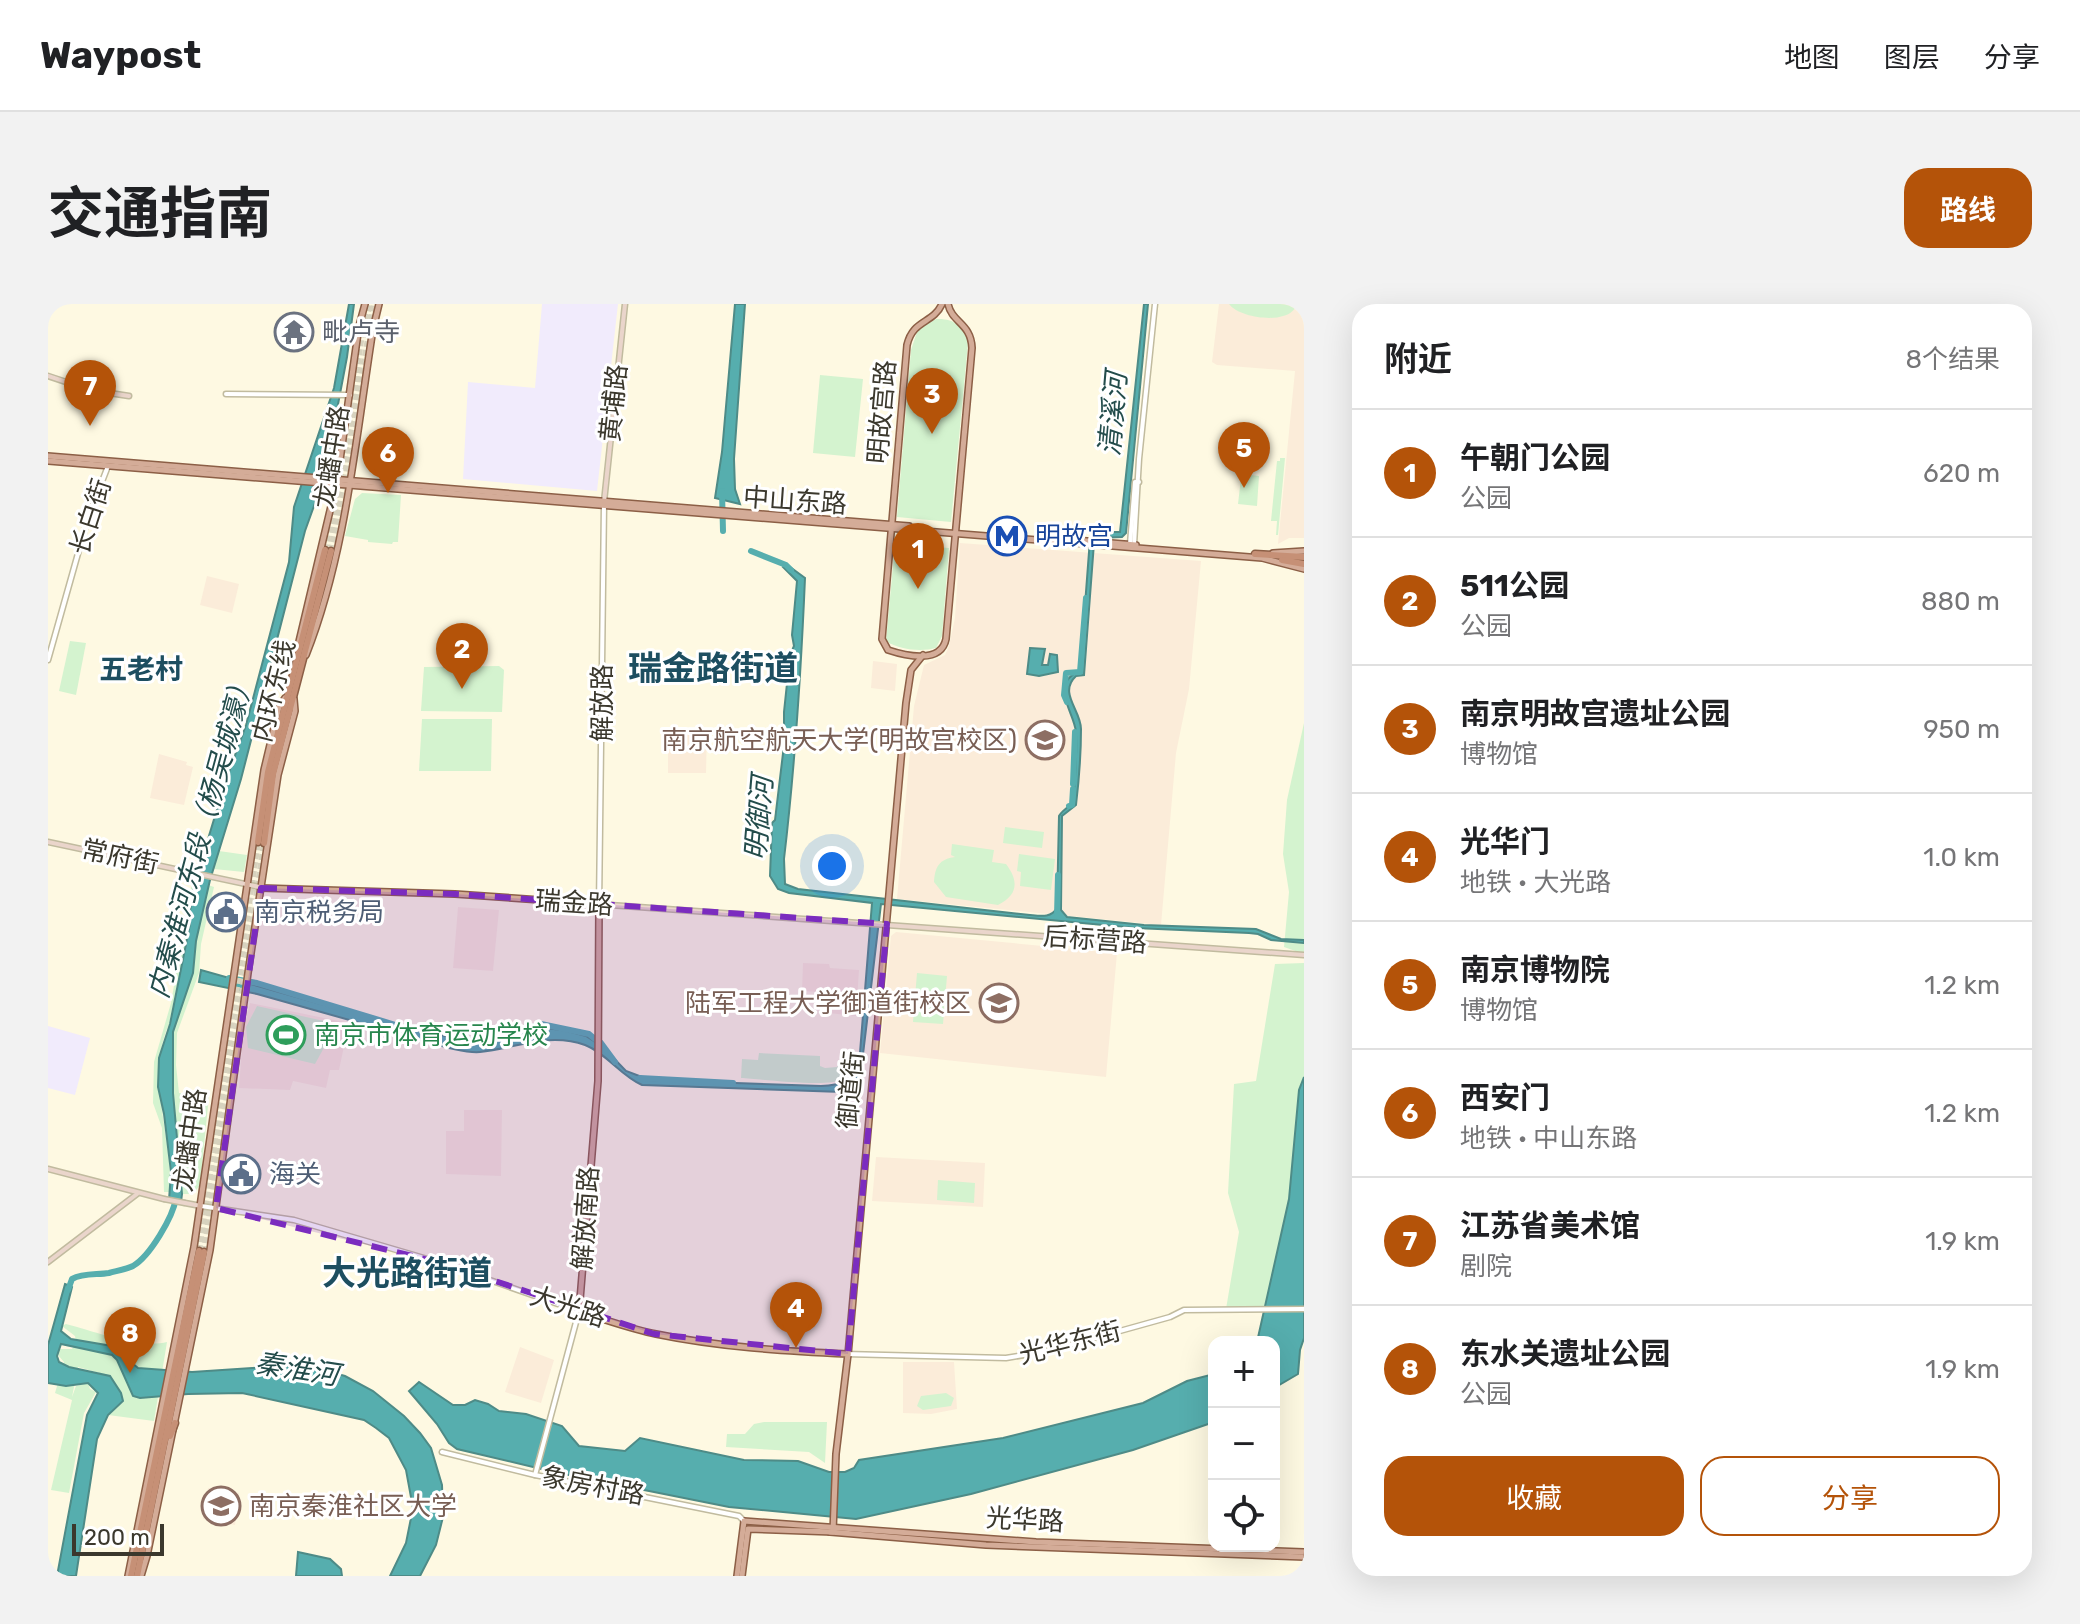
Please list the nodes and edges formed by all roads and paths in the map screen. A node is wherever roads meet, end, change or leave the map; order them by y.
1 (365, 304) edge
2 (379, 304) edge
3 (625, 304) edge
4 (945, 304) edge
5 (1155, 304) edge
6 (934, 316) junction
7 (957, 318) junction
8 (48, 376) edge
9 (226, 394) dead end
10 (350, 395) junction
11 (129, 396) dead end
12 (345, 433) junction
13 (356, 434) junction
14 (48, 458) edge
15 (108, 466) junction
16 (303, 479) junction
17 (336, 481) junction
18 (350, 483) junction
19 (604, 504) junction
20 (326, 521) junction
21 (342, 523) junction
22 (891, 526) junction
23 (956, 532) junction
24 (1132, 545) junction
25 (1304, 551) edge
26 (1258, 556) junction
27 (1304, 562) edge
28 (905, 655) junction
29 (923, 655) junction
30 (48, 660) edge
31 (295, 663) junction
32 (911, 670) junction
33 (300, 671) junction
34 (291, 694) junction
35 (48, 842) edge
36 (261, 843) junction
37 (215, 877) joint
38 (247, 886) junction
39 (261, 888) junction
40 (599, 904) junction
41 (244, 907) junction
42 (258, 909) junction
43 (887, 924) junction
44 (1304, 955) edge
45 (598, 985) joint
46 (598, 1030) junction
47 (598, 1081) junction
48 (208, 1152) junction
49 (222, 1154) junction
50 (48, 1169) edge
51 (137, 1194) junction
52 (201, 1206) junction
53 (216, 1208) junction
54 (202, 1250) junction
55 (48, 1262) edge
56 (1304, 1309) edge
57 (579, 1312) junction
58 (793, 1352) joint
59 (848, 1354) junction
60 (178, 1368) junction
61 (172, 1395) junction
62 (159, 1420) junction
63 (175, 1423) junction
64 (161, 1450) junction
65 (442, 1452) dead end
66 (535, 1475) junction
67 (148, 1510) junction
68 (744, 1521) junction
69 (833, 1529) junction
70 (1304, 1555) edge
71 (130, 1576) edge
72 (139, 1576) edge
73 (739, 1576) edge

1 - 10 main road, 龙蟠中路
2 - 13 main road, 龙蟠中路
3 - 19 main road, 黄埔路
4 - 6 main road, 明故宫路
4 - 7 main road, 明故宫路
5 - 24 street
6 - 7 main road
6 - 22 main road, 明故宫路
7 - 23 main road, 明故宫路
8 - 11 main road
9 - 10 street
10 - 12 main road, 龙蟠中路
12 - 13 main road
12 - 17 main road, 龙蟠中路
13 - 18 main road, 龙蟠中路
14 - 15 main road
14 - 16 main road
15 - 16 main road
15 - 30 street, 长白街
16 - 17 main road, 中山东路
17 - 18 main road, 中山东路
17 - 20 main road, 龙蟠中路
18 - 19 main road, 中山东路
18 - 21 main road, 龙蟠中路
19 - 22 main road, 中山东路
19 - 40 street, 解放路
20 - 21 main road
20 - 31 main road, 龙蟠中路
21 - 33 main road, 龙蟠中路
22 - 23 main road, 中山东路
22 - 28 main road, 明故宫路
23 - 24 main road, 中山东路
23 - 29 main road, 明故宫路
24 - 26 main road, 中山东路
25 - 26 main road
26 - 27 main road
26 - 27 highway
26 - 27 highway
28 - 29 main road
28 - 32 main road
29 - 32 main road
31 - 33 highway, 内环东线
31 - 34 highway, 内环东线
32 - 43 main road, 御道街
33 - 34 highway, 内环东线
34 - 36 highway, 内环东线
34 - 36 main road, 龙蟠中路
34 - 36 main road, 龙蟠中路
35 - 37 main road, 常府街
36 - 38 main road, 龙蟠中路
36 - 39 main road, 龙蟠中路
37 - 38 main road, 瑞金路
38 - 39 main road, 瑞金路
38 - 41 main road, 龙蟠中路
39 - 40 main road, 瑞金路
39 - 42 main road, 龙蟠中路
40 - 43 main road, 瑞金路
40 - 45 street
41 - 42 main road
41 - 48 main road, 龙蟠中路
42 - 49 main road, 龙蟠中路
43 - 44 main road, 后标营路
43 - 59 main road, 御道街
45 - 46 main road
46 - 47 street, 解放南路
46 - 47 main road
47 - 57 street, 解放南路
48 - 49 main road
48 - 52 main road, 龙蟠中路
49 - 53 main road, 龙蟠中路
50 - 51 main road
51 - 52 main road, bridge
51 - 55 main road
52 - 53 street, 大光路
52 - 54 main road, 龙蟠中路
53 - 54 main road, 龙蟠中路
53 - 57 street, 大光路
54 - 60 highway
54 - 60 main road, 龙蟠中路
56 - 59 street, 光华东街
57 - 58 street, 大光路
57 - 66 street, 解放南路
58 - 59 main road
59 - 69 main road, 御道街
60 - 61 highway
60 - 61 highway
61 - 62 main road
61 - 63 main road
61 - 64 highway
62 - 64 highway
62 - 71 main road
63 - 64 highway
63 - 72 main road
64 - 67 highway
65 - 66 street, 象房村路
66 - 68 street, 象房村路
67 - 71 highway
67 - 72 highway
68 - 69 main road, 光华路
68 - 73 main road
69 - 70 main road, 光华路
69 - 73 main road

